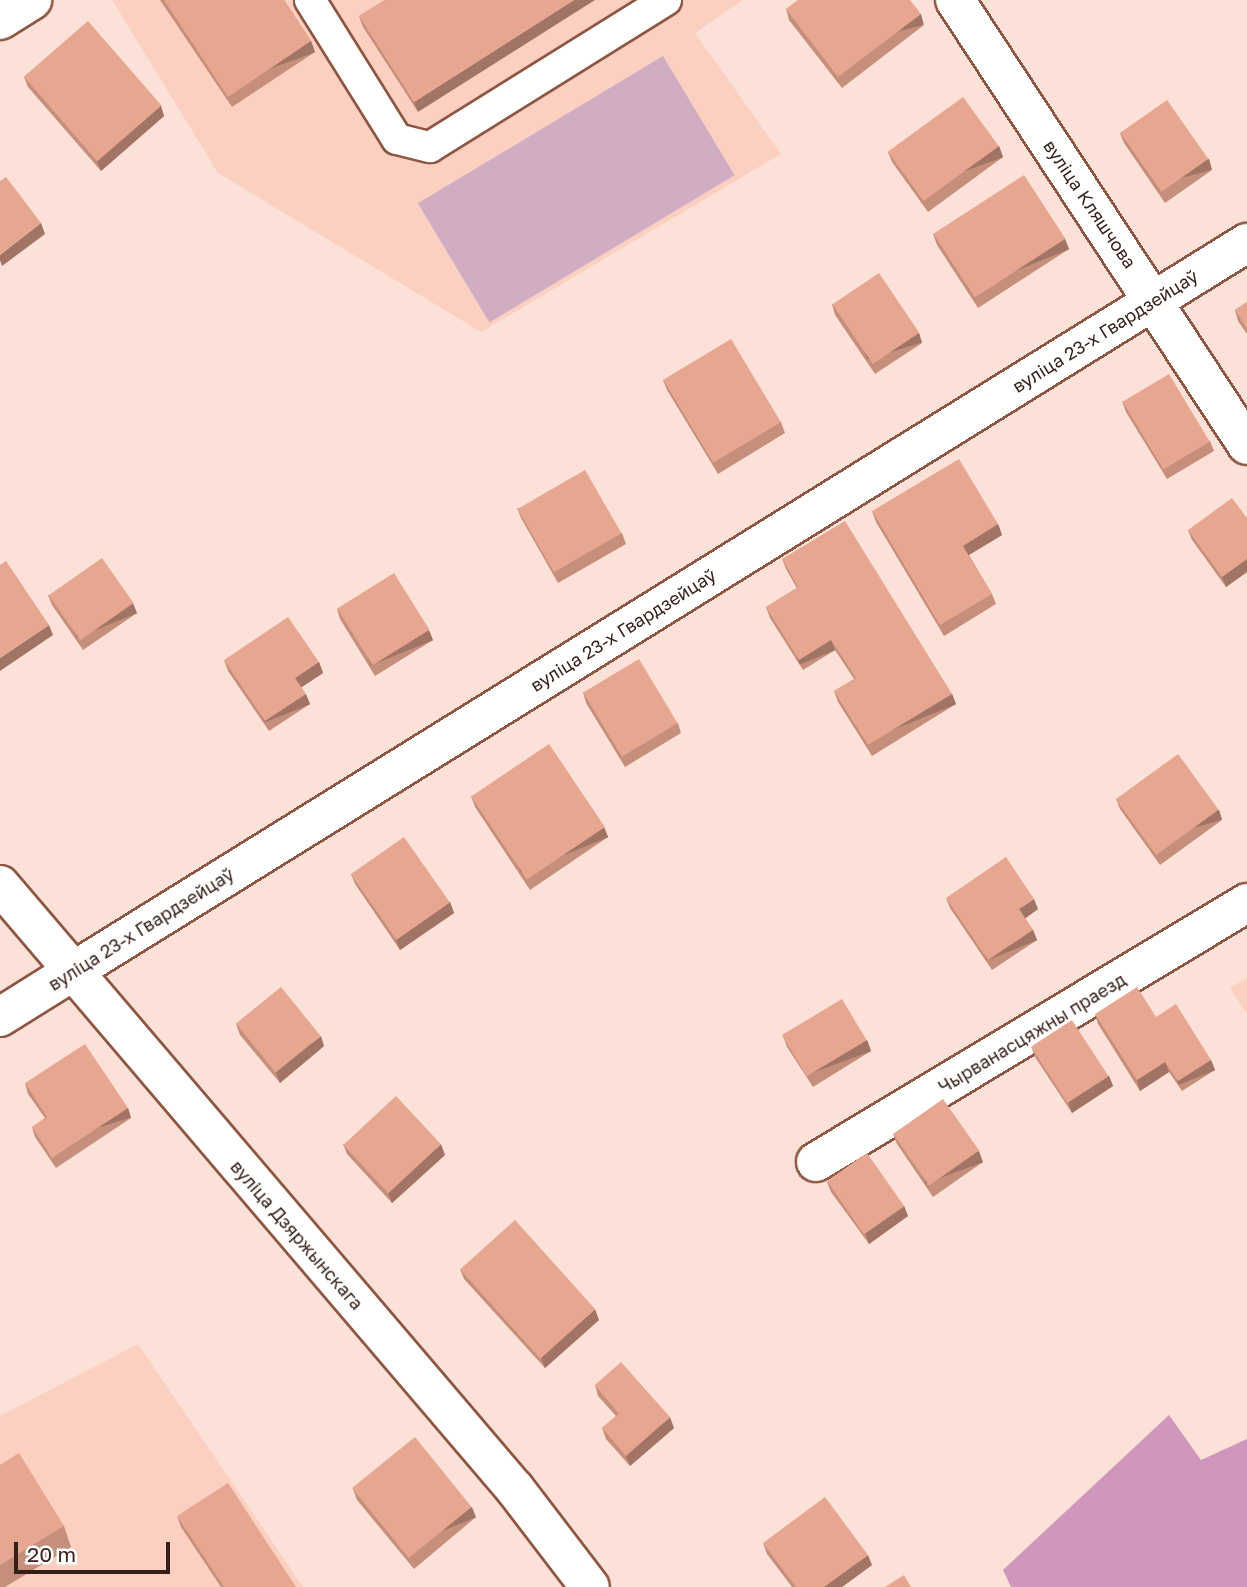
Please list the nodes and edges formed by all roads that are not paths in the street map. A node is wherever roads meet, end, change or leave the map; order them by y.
1 (32, 0) edge
2 (310, 0) edge
3 (666, 0) edge
4 (955, 0) edge
5 (0, 20) edge
6 (1247, 243) edge
7 (1154, 300) junction
8 (1247, 445) edge
9 (0, 885) edge
10 (1247, 904) edge
11 (72, 972) junction
12 (0, 1017) edge
13 (816, 1162) dead end
14 (590, 1587) edge

1 - 5 street
2 - 3 lane
4 - 7 street, вуліца Кляшчова
6 - 7 street, вуліца 23-х Гвардзейцаў
7 - 8 street, вуліца Кляшчова
7 - 11 street, вуліца 23-х Гвардзейцаў
9 - 11 street, вуліца Дзяржынскага
10 - 13 street, Чырванасцяжны праезд
11 - 12 street, вуліца 23-х Гвардзейцаў
11 - 14 street, вуліца Дзяржынскага

